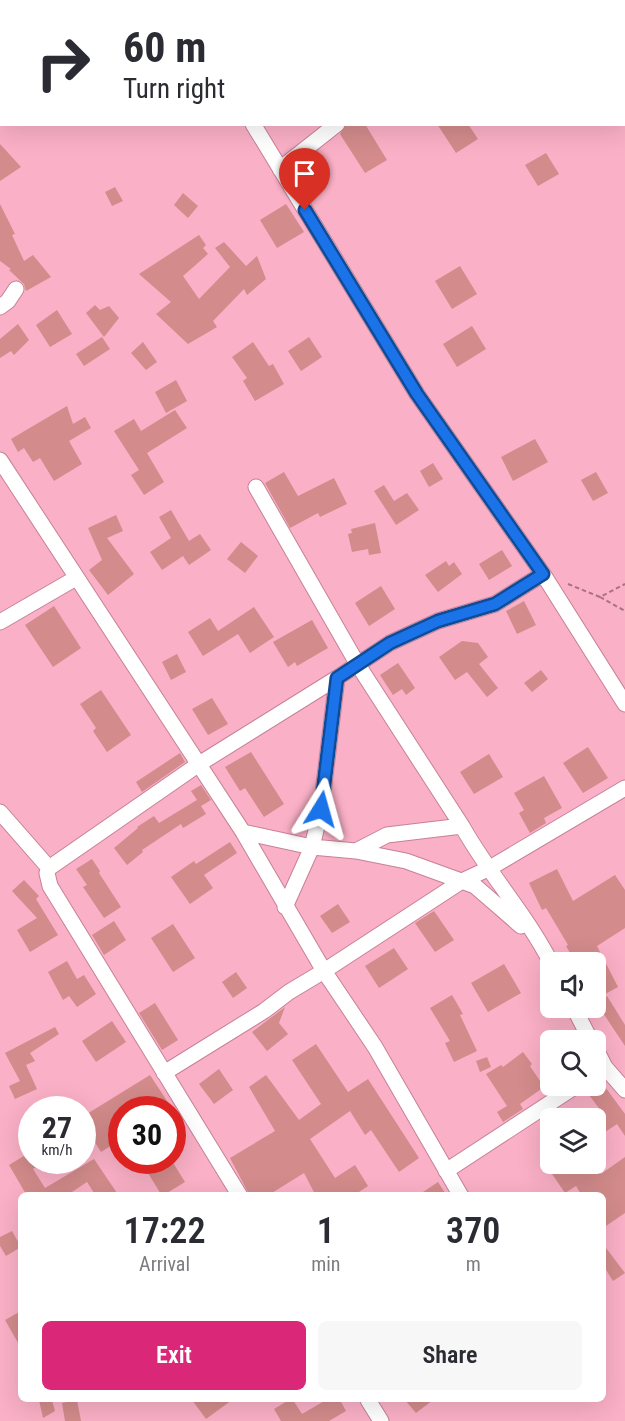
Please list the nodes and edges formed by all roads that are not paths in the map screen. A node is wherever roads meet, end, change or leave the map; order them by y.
1 (254, 126) edge
2 (334, 126) edge
3 (280, 169) junction
4 (16, 289) dead end
5 (0, 308) edge
6 (0, 460) edge
7 (256, 488) dead end
8 (543, 574) junction
9 (76, 578) junction
10 (0, 622) edge
11 (358, 664) junction
12 (337, 678) junction
13 (625, 704) edge
14 (199, 764) junction
15 (625, 788) edge
16 (0, 812) edge
17 (462, 826) junction
18 (243, 832) junction
19 (312, 847) junction
20 (356, 850) junction
21 (49, 868) junction
22 (490, 868) junction
23 (462, 881) junction
24 (285, 907) junction
25 (543, 952) edge
26 (545, 952) edge
27 (324, 971) junction
28 (164, 1073) junction
29 (606, 1075) edge
30 (625, 1090) edge
31 (561, 1096) edge
32 (446, 1171) junction
33 (238, 1192) edge
34 (458, 1192) edge
35 (369, 1402) edge
36 (381, 1421) edge

1 - 3 street
2 - 3 street
3 - 8 street
4 - 5 street
6 - 9 street
7 - 11 street
8 - 11 street
8 - 13 street
9 - 10 street
9 - 14 street
11 - 12 street
11 - 17 street
12 - 14 street
12 - 19 street
14 - 18 street
14 - 21 street
15 - 22 street
16 - 21 street
17 - 20 street
17 - 22 street
18 - 19 street
18 - 24 street
19 - 20 street
19 - 24 street
20 - 23 street
21 - 28 street
22 - 23 street
22 - 26 street
23 - 25 street
23 - 27 street
24 - 27 street
27 - 28 street
27 - 32 street
28 - 33 street
29 - 30 street
31 - 32 street
32 - 34 street
35 - 36 street

